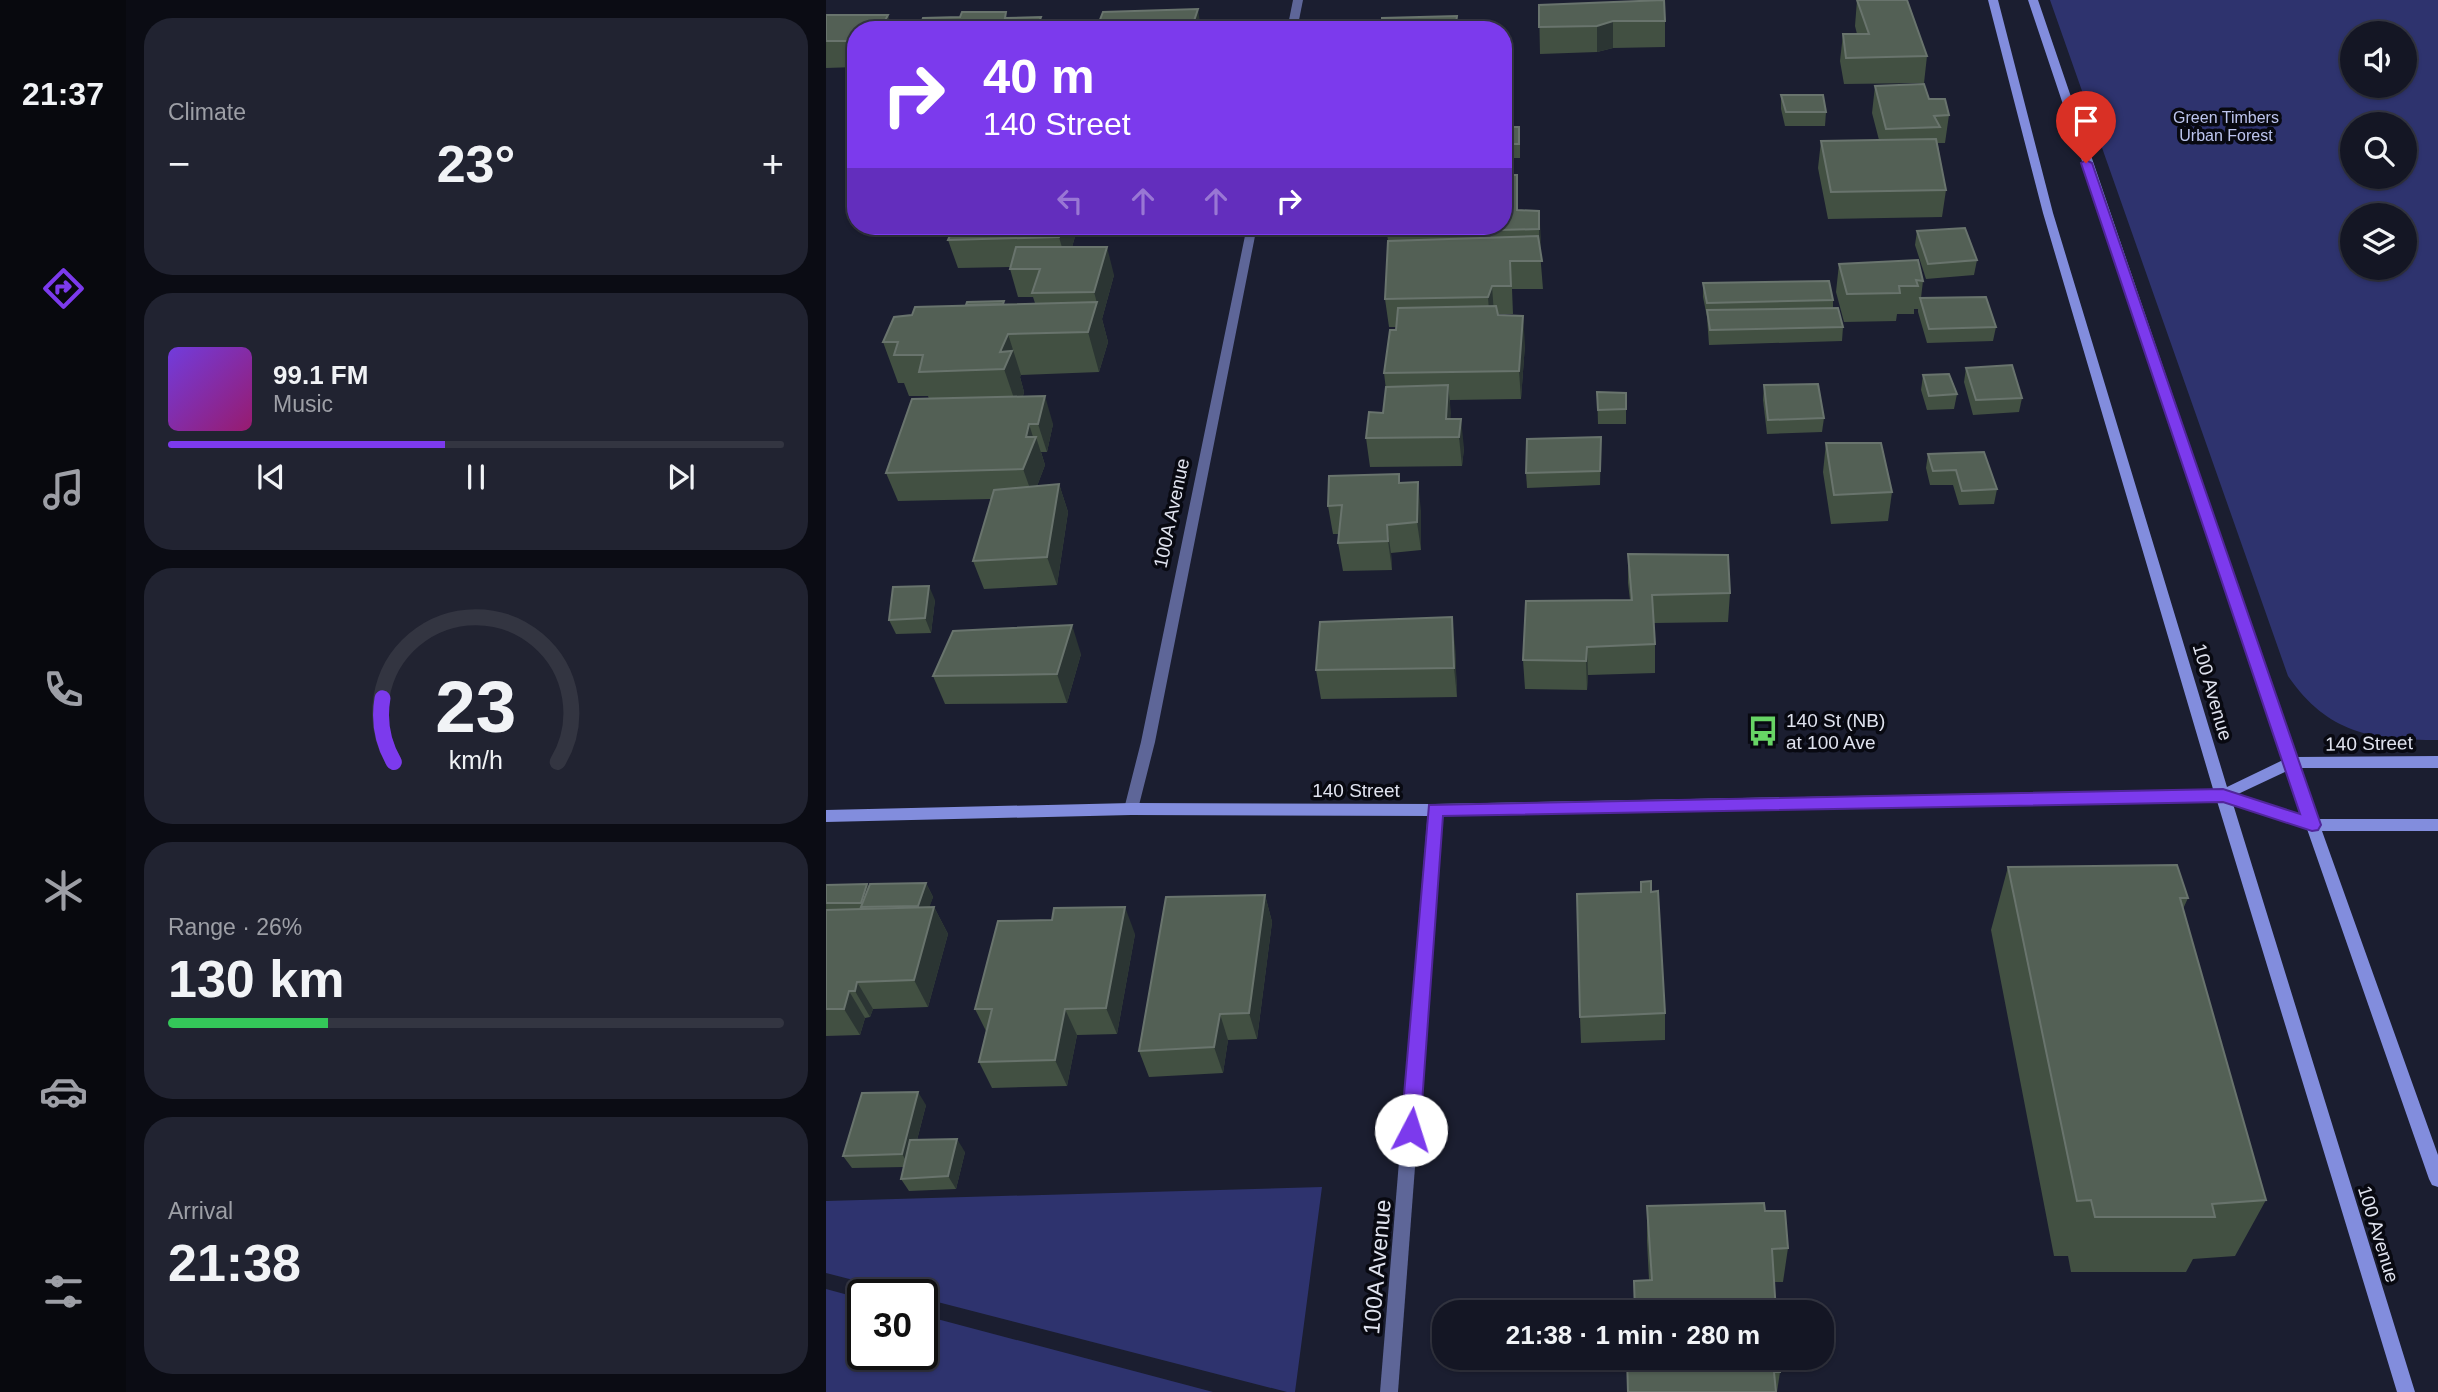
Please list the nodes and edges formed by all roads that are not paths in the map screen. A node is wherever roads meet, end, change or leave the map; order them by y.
1 (1298, 0) edge
2 (1993, 0) edge
3 (2033, 0) edge
4 (1294, 21) edge
5 (1250, 235) edge
6 (2438, 762) edge
7 (2291, 763) junction
8 (2223, 795) junction
9 (1131, 808) junction
10 (1435, 810) junction
11 (826, 816) edge
12 (2312, 825) junction
13 (2438, 825) edge
14 (2438, 1179) edge
15 (1389, 1392) edge
16 (2406, 1392) edge

1 - 4 street
2 - 8 main road, 100 Avenue
3 - 7 main road
5 - 9 street, 100A Avenue
6 - 7 main road, 140 Street
7 - 8 main road, 140 Street
7 - 12 main road
8 - 10 main road, 140 Street
8 - 12 main road, 140 Street
8 - 16 main road, 100 Avenue
9 - 10 main road, 140 Street
9 - 11 main road, 140 Street
10 - 15 street, 100A Avenue
12 - 13 main road, 140 Street
12 - 14 main road

